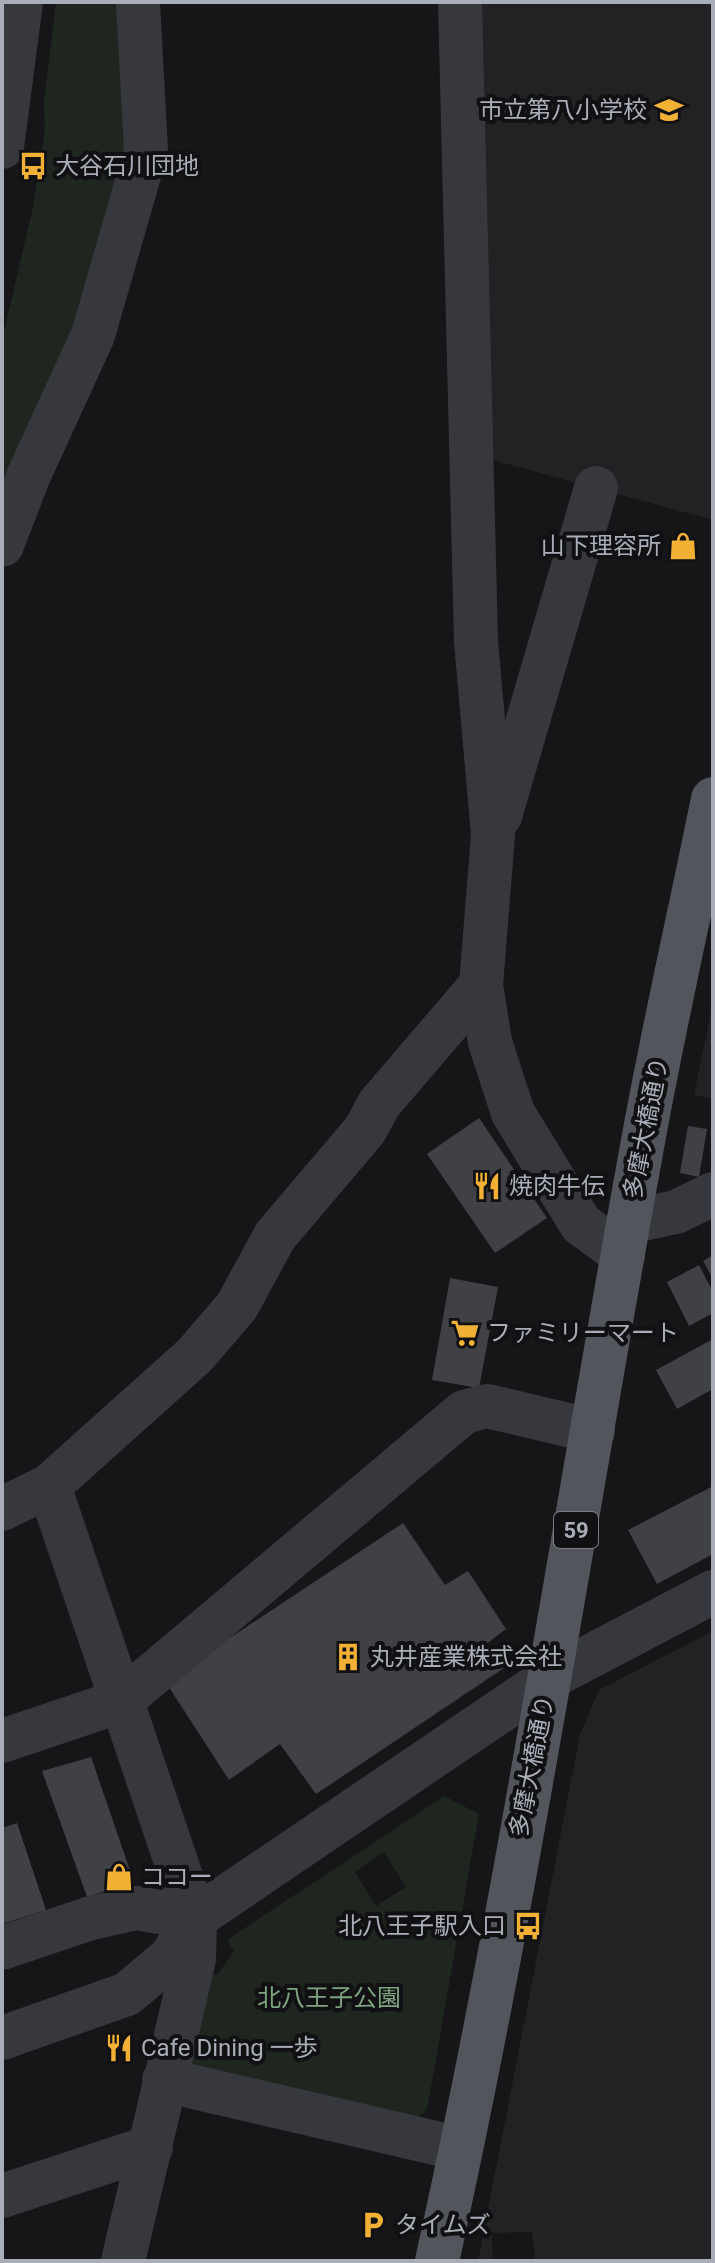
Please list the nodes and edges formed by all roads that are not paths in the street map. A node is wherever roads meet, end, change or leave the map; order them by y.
1 (21, 2) edge
2 (138, 2) edge
3 (460, 2) edge
4 (3, 131) edge
5 (596, 488) dead end
6 (2, 545) edge
7 (713, 799) edge
8 (493, 835) junction
9 (481, 985) junction
10 (713, 1194) edge
11 (626, 1239) junction
12 (593, 1431) junction
13 (49, 1486) junction
14 (2, 1509) edge
15 (713, 1592) edge
16 (549, 1678) junction
17 (121, 1701) junction
18 (2, 1741) edge
19 (195, 1918) junction
20 (2, 1948) edge
21 (2, 2038) edge
22 (164, 2080) junction
23 (151, 2147) junction
24 (461, 2149) junction
25 (2, 2196) edge
26 (123, 2261) edge
27 (437, 2261) edge

1 - 4 street
2 - 6 street
3 - 8 street
5 - 8 street
7 - 11 main road, 多摩大橋通り / 59
8 - 9 street
9 - 11 street
9 - 13 street
10 - 11 street
11 - 12 main road, 多摩大橋通り / 59
12 - 16 main road, 多摩大橋通り / 59
12 - 17 street
13 - 14 street
13 - 17 street
15 - 16 street
16 - 19 street
16 - 24 main road, 多摩大橋通り / 59
17 - 18 street
17 - 19 street
19 - 20 street
19 - 21 street
19 - 22 street
22 - 23 street
22 - 24 street
23 - 25 street
23 - 26 street
24 - 27 main road, 多摩大橋通り / 59

